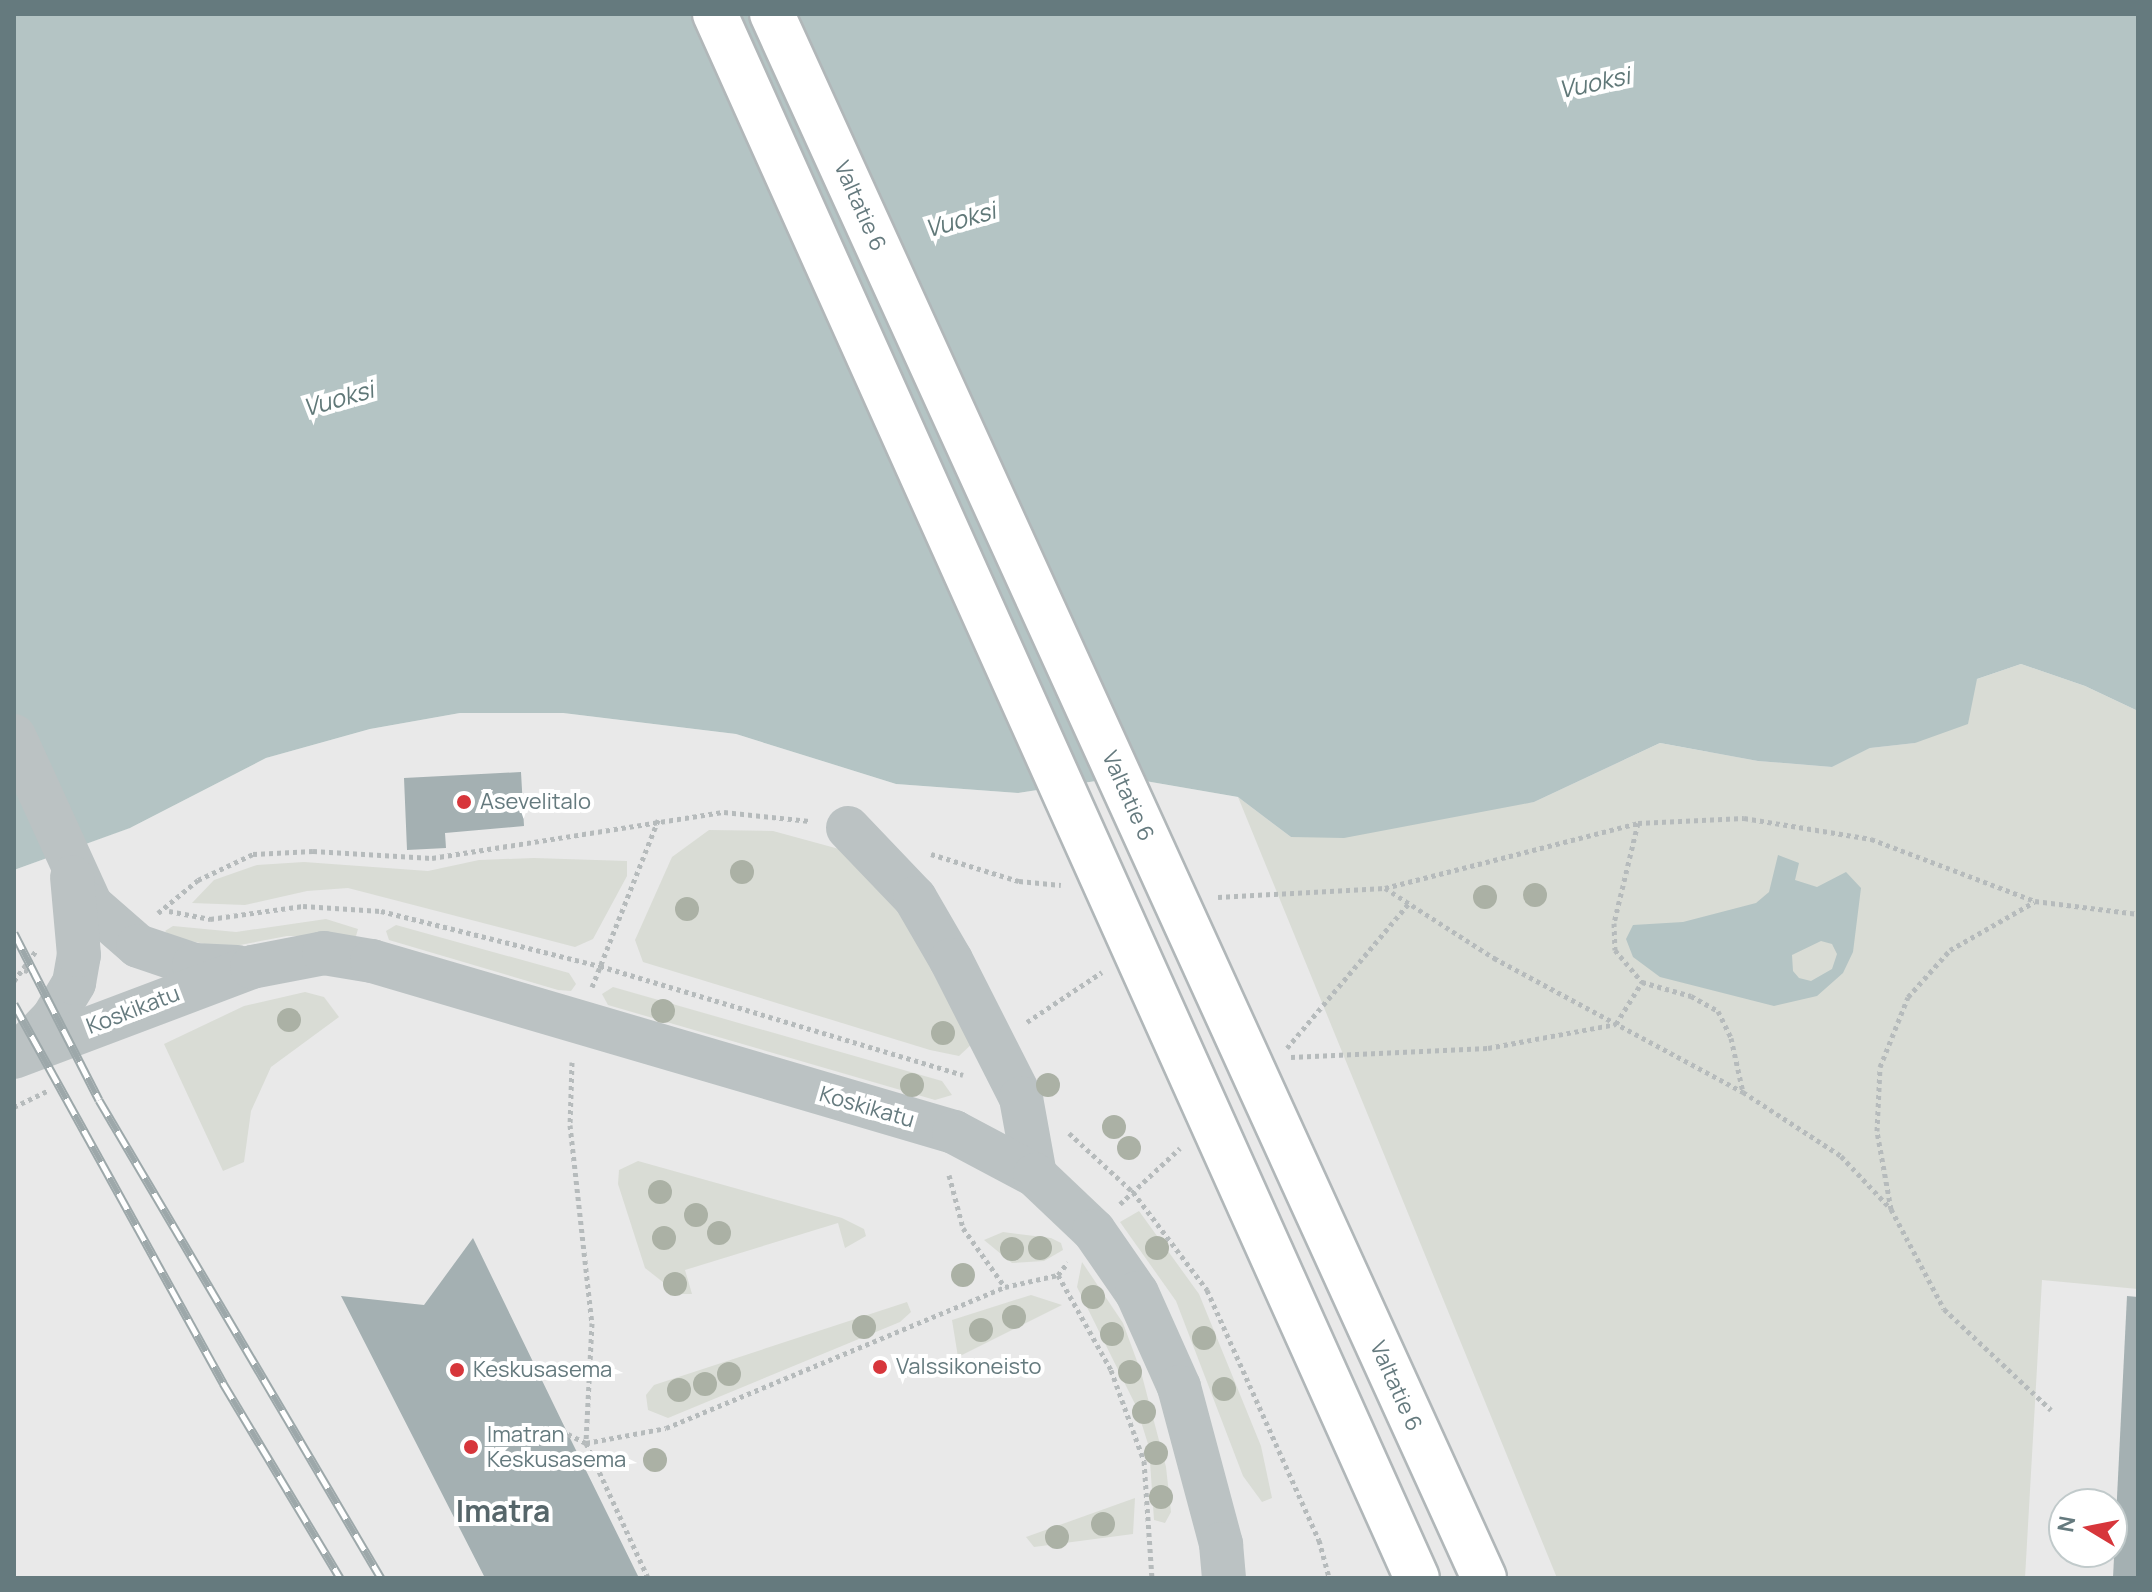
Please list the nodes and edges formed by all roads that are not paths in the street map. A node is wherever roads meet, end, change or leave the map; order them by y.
1 (715, 14) edge
2 (772, 14) edge
3 (14, 736) edge
4 (848, 828) dead end
5 (71, 868) junction
6 (252, 967) junction
7 (15, 1057) edge
8 (1035, 1175) junction
9 (1224, 1578) edge
10 (1417, 1578) edge
11 (1484, 1578) edge

1 - 10 highway, bridge
2 - 11 highway, Valtatie 6, bridge
3 - 5 street
4 - 8 street
5 - 6 street, Koskikatu
5 - 7 street
6 - 7 street, Koskikatu
6 - 8 street, Koskikatu
8 - 9 street, Koskikatu

